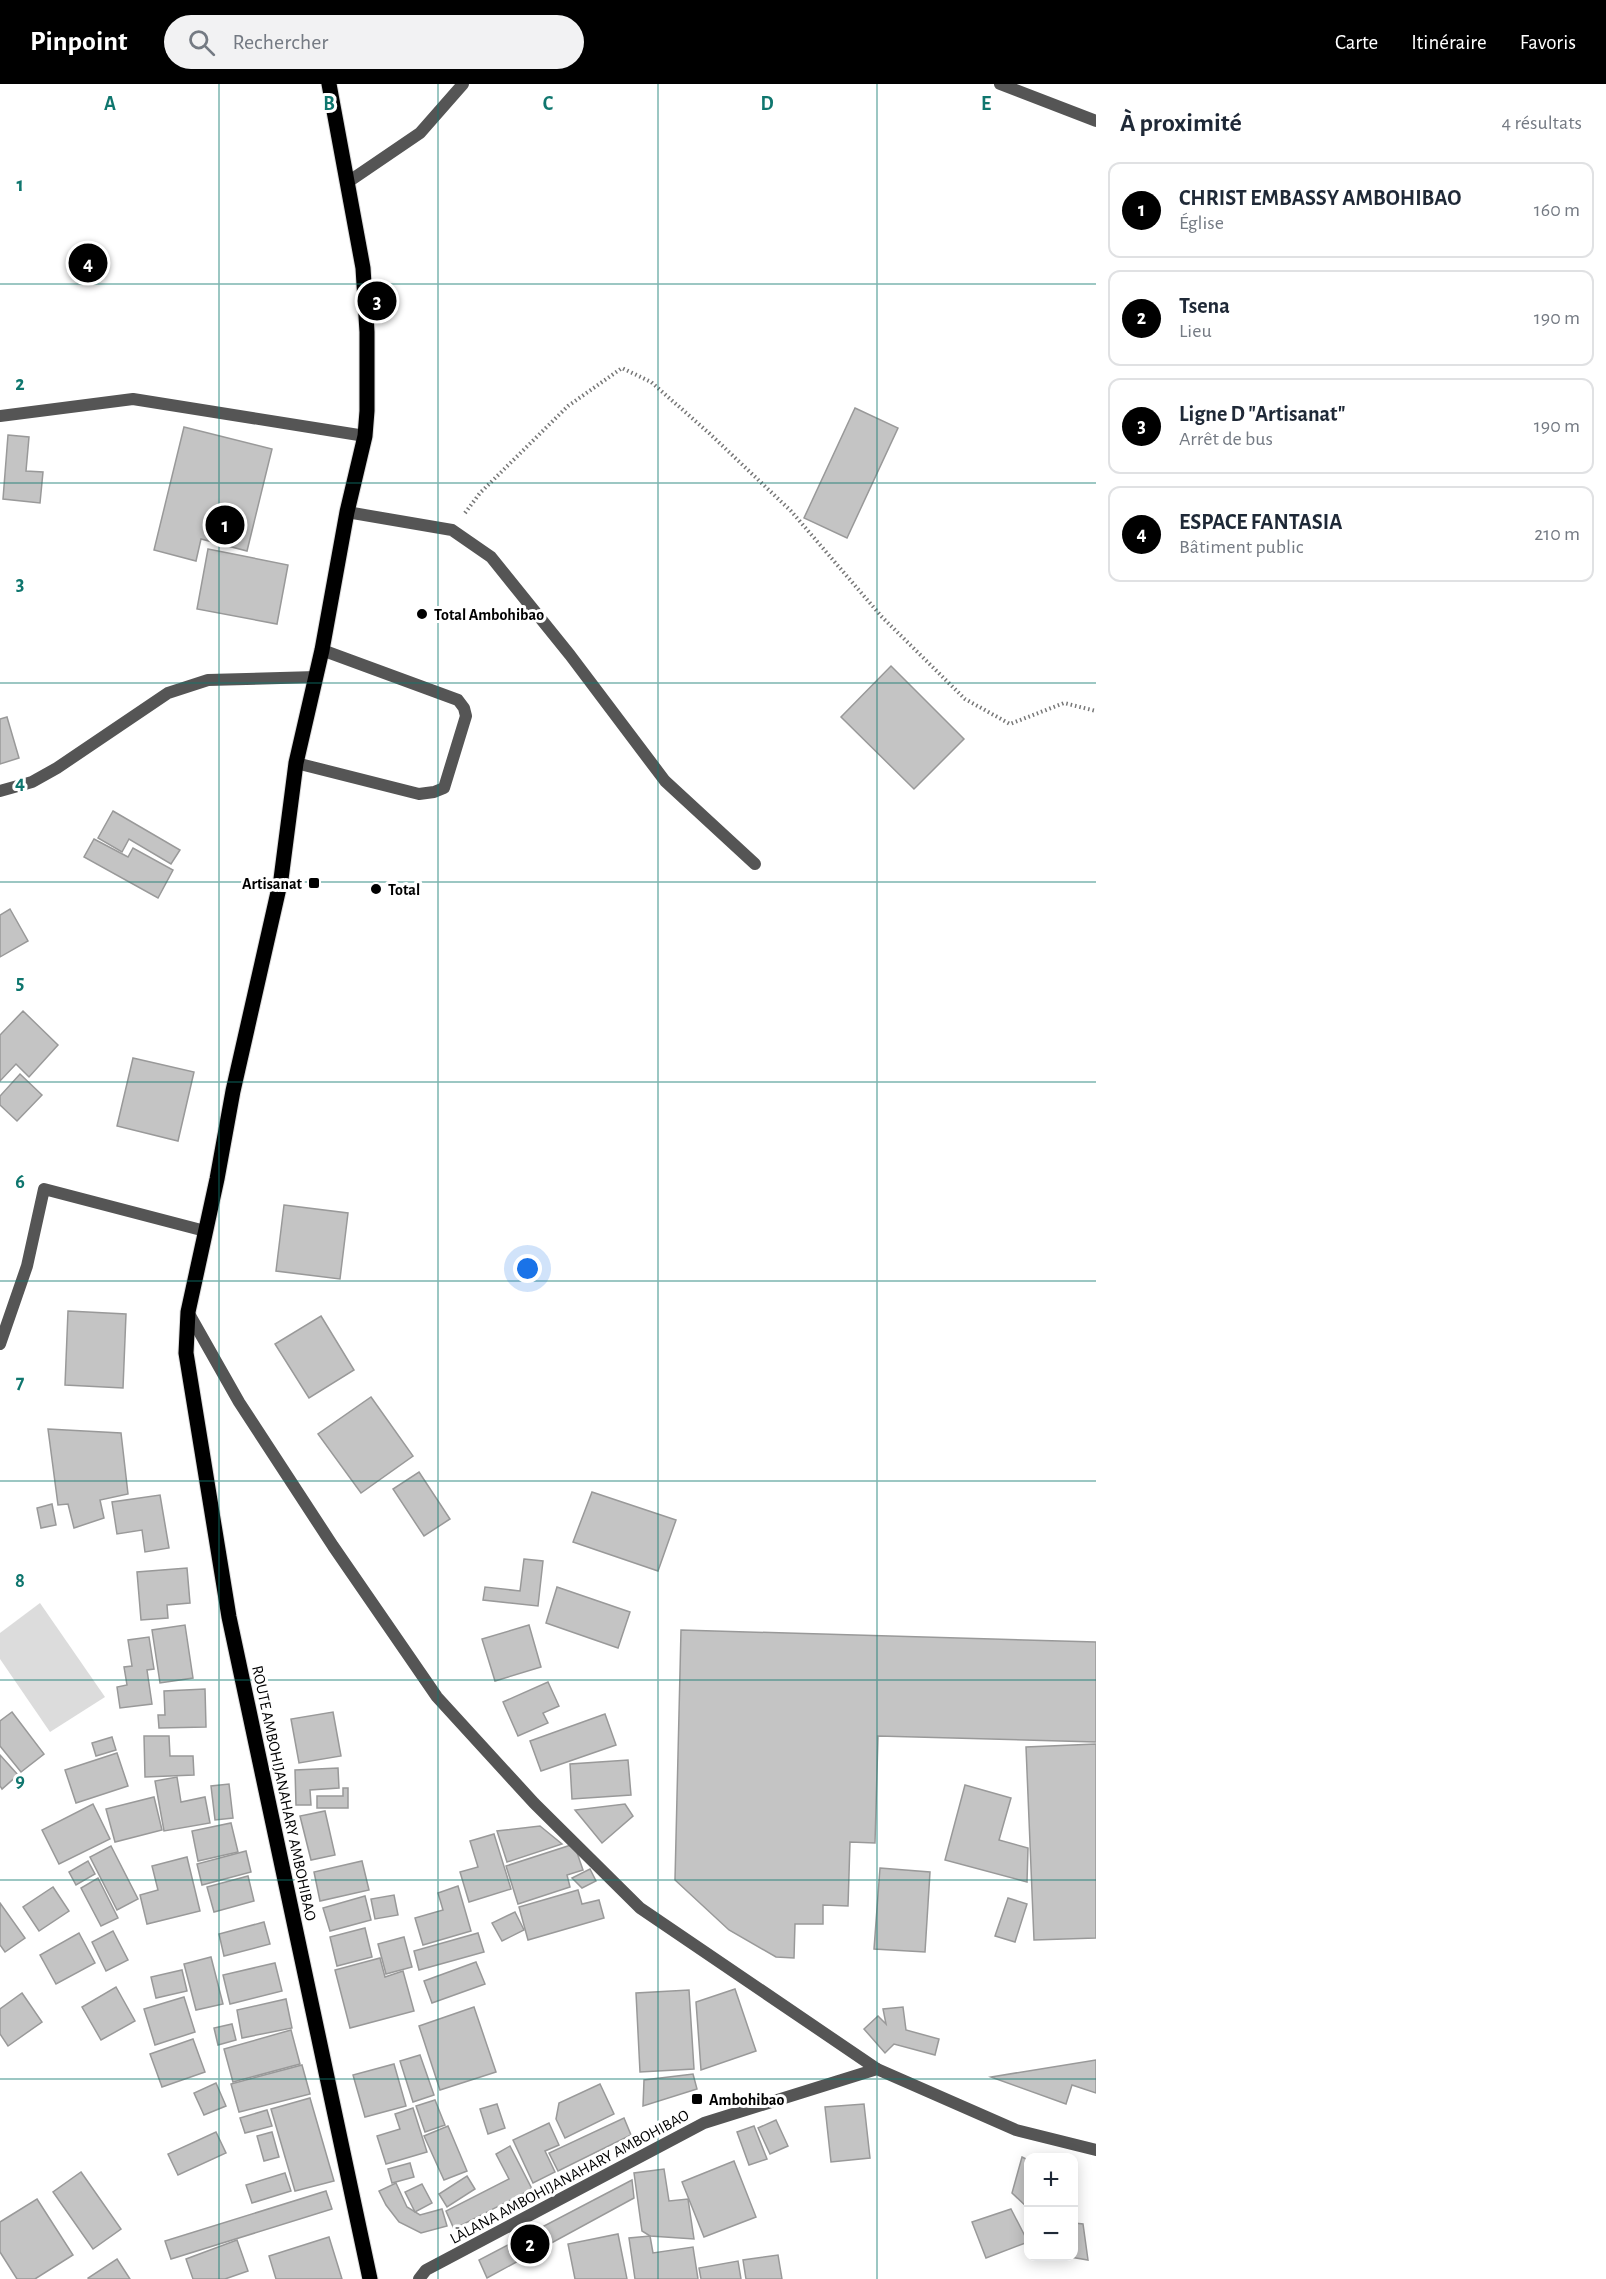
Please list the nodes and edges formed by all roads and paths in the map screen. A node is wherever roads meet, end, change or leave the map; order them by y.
1 (330, 84) edge
2 (463, 84) edge
3 (1000, 84) edge
4 (1096, 121) edge
5 (348, 182) junction
6 (0, 416) edge
7 (365, 436) junction
8 (347, 512) junction
9 (453, 530) junction
10 (322, 650) junction
11 (316, 677) junction
12 (1096, 711) edge
13 (296, 763) junction
14 (0, 791) edge
15 (755, 864) dead end
16 (205, 1231) junction
17 (188, 1312) junction
18 (0, 1344) edge
19 (877, 2069) junction
20 (1096, 2150) edge
21 (370, 2279) edge
22 (419, 2279) edge

1 - 5 main road, ROUTE AMBOHIJANAHARY AMBOHIBAO
2 - 5 street
3 - 4 street
5 - 7 main road, ROUTE AMBOHIJANAHARY AMBOHIBAO
6 - 7 street
7 - 8 main road, ROUTE AMBOHIJANAHARY AMBOHIBAO
8 - 9 street
8 - 10 main road, ROUTE AMBOHIJANAHARY AMBOHIBAO
9 - 12 path
9 - 15 street
10 - 11 main road, ROUTE AMBOHIJANAHARY AMBOHIBAO
10 - 13 street
11 - 13 main road, ROUTE AMBOHIJANAHARY AMBOHIBAO
11 - 14 street
13 - 16 main road, ROUTE AMBOHIJANAHARY AMBOHIBAO
16 - 17 main road, ROUTE AMBOHIJANAHARY AMBOHIBAO
16 - 18 street
17 - 19 street
17 - 21 main road, ROUTE AMBOHIJANAHARY AMBOHIBAO
19 - 20 street
19 - 22 street, LÀLANA AMBOHIJANAHARY AMBOHIBAO

